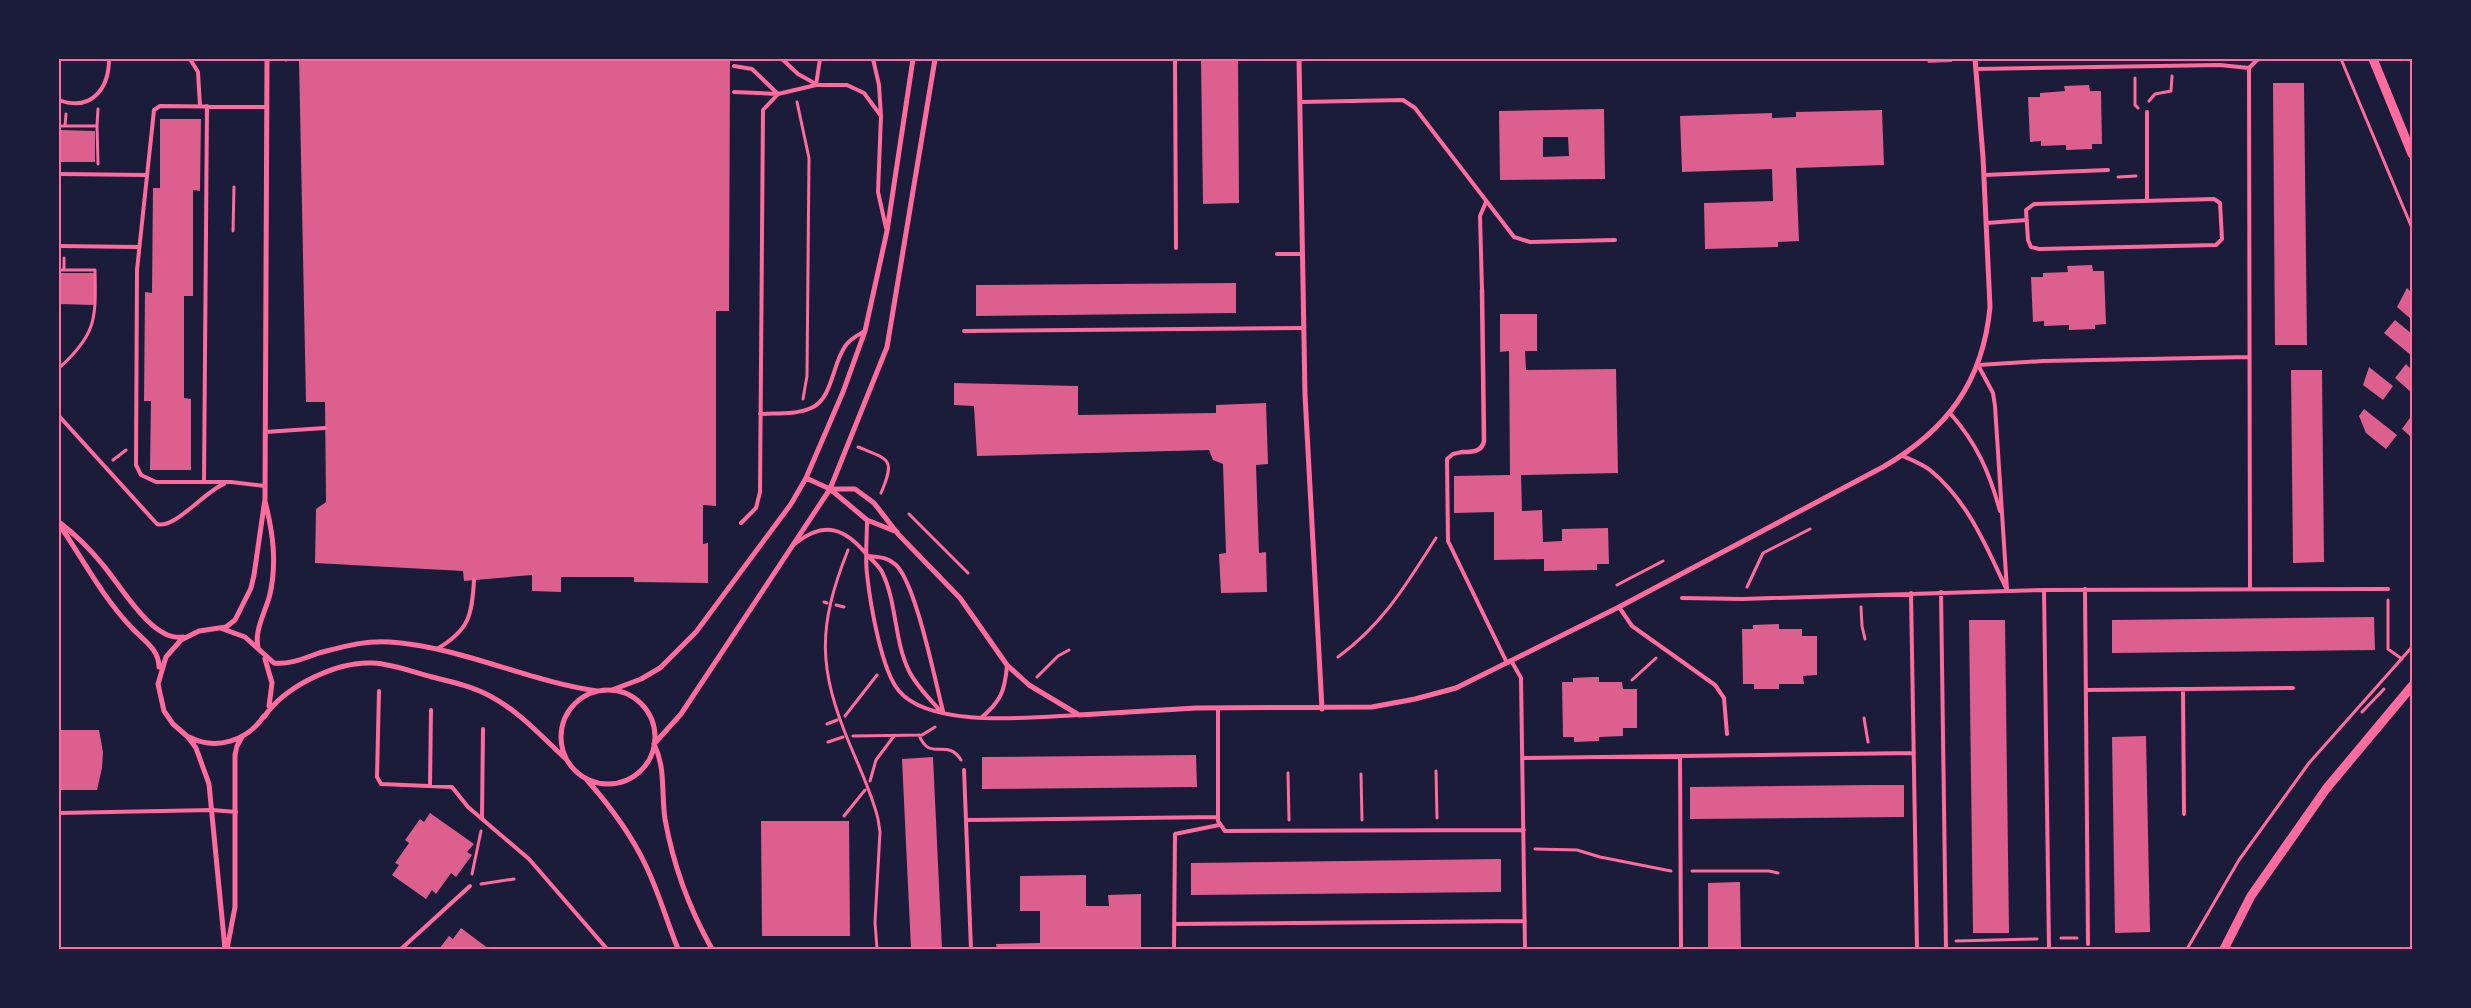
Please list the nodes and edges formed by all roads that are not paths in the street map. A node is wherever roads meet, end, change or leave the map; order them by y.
1 (109, 59) edge
2 (190, 59) edge
3 (267, 59) edge
4 (782, 59) edge
5 (820, 59) edge
6 (873, 59) edge
7 (913, 59) edge
8 (936, 59) edge
9 (1175, 59) edge
10 (1299, 59) edge
11 (1975, 59) edge
12 (2258, 59) edge
13 (2373, 59) edge
14 (734, 66) dead end
15 (2249, 68) junction
16 (1976, 69) junction
17 (816, 85) junction
18 (734, 92) dead end
19 (778, 94) junction
20 (59, 100) edge
21 (1300, 102) junction
22 (200, 106) junction
23 (207, 106) junction
24 (266, 107) junction
25 (2146, 112) road end
26 (881, 116) junction
27 (2412, 154) edge
28 (2108, 170) road end
29 (59, 174) edge
30 (147, 175) junction
31 (1984, 175) junction
32 (2147, 201) junction
33 (1486, 202) junction
34 (2027, 220) junction
35 (1987, 222) junction
36 (886, 231) junction
37 (1616, 240) dead end
38 (59, 246) edge
39 (139, 247) junction
40 (1176, 248) dead end
41 (1277, 254) dead end
42 (1302, 254) junction
43 (1482, 290) joint
44 (1303, 328) junction
45 (865, 331) junction
46 (964, 331) dead end
47 (2249, 357) junction
48 (1978, 366) junction
49 (1950, 413) junction
50 (760, 414) junction
51 (59, 416) edge
52 (326, 428) dead end
53 (264, 432) junction
54 (1462, 452) joint
55 (1903, 456) junction
56 (806, 478) junction
57 (204, 482) junction
58 (231, 482) junction
59 (265, 486) junction
60 (830, 489) junction
61 (265, 499) junction
62 (2002, 518) junction
63 (867, 520) junction
64 (59, 522) edge
65 (741, 522) dead end
66 (897, 532) junction
67 (791, 548) junction
68 (868, 556) junction
69 (474, 580) dead end
70 (2085, 589) junction
71 (2250, 589) junction
72 (2388, 589) road end
73 (2007, 590) junction
74 (2044, 590) junction
75 (1942, 592) junction
76 (1911, 593) junction
77 (1682, 598) dead end
78 (1619, 606) junction
79 (215, 629) junction
80 (188, 636) junction
81 (437, 649) junction
82 (262, 654) junction
83 (1510, 663) junction
84 (1008, 665) junction
85 (159, 674) junction
86 (2412, 686) edge
87 (2293, 688) dead end
88 (2183, 689) junction
89 (612, 690) junction
90 (2086, 690) junction
91 (379, 691) dead end
92 (597, 691) junction
93 (2408, 695) edge
94 (1218, 708) junction
95 (1322, 709) junction
96 (431, 710) dead end
97 (943, 713) junction
98 (1080, 715) junction
99 (264, 717) junction
100 (981, 718) junction
101 (483, 729) dead end
102 (182, 732) junction
103 (1727, 734) dead end
104 (245, 735) junction
105 (654, 744) junction
106 (1914, 753) junction
107 (1680, 756) junction
108 (1523, 758) junction
109 (566, 759) junction
110 (964, 770) road end
111 (587, 779) junction
112 (430, 786) junction
113 (212, 810) junction
114 (236, 812) junction
115 (59, 813) edge
116 (2184, 814) dead end
117 (1218, 816) junction
118 (482, 818) junction
119 (966, 820) junction
120 (1219, 825) junction
121 (1524, 830) junction
122 (470, 886) road end
123 (1525, 921) junction
124 (1174, 924) junction
125 (2088, 944) dead end
126 (226, 949) edge
127 (402, 949) edge
128 (607, 949) edge
129 (678, 949) edge
130 (712, 949) edge
131 (971, 949) edge
132 (1174, 949) edge
133 (1525, 949) edge
134 (1681, 949) edge
135 (1917, 949) edge
136 (1946, 949) edge
137 (2049, 949) edge
138 (2224, 949) edge

1 - 20 lane
2 - 22 lane
3 - 24 street
4 - 17 lane
5 - 17 lane
6 - 26 lane
7 - 36 street
8 - 60 street
9 - 40 lane
10 - 21 street
11 - 16 street
12 - 15 lane
13 - 27 street
14 - 19 lane
15 - 16 lane
15 - 47 lane
16 - 31 street
17 - 19 lane
17 - 26 lane
18 - 19 lane
19 - 50 lane
21 - 33 lane
21 - 42 street
22 - 23 lane
22 - 30 lane
23 - 24 lane
23 - 57 lane
24 - 53 street
25 - 32 lane
26 - 36 lane
28 - 31 lane
29 - 30 lane
30 - 39 lane
31 - 35 street
32 - 34 lane
32 - 34 lane
33 - 37 lane
33 - 43 lane
34 - 35 lane
35 - 48 street
36 - 45 street
38 - 39 lane
39 - 57 lane
41 - 42 lane
42 - 44 street
43 - 54 street
44 - 46 lane
44 - 95 street
45 - 50 lane
45 - 56 street
47 - 48 lane
47 - 71 lane
48 - 49 street
48 - 62 lane
49 - 55 street
49 - 62 lane
50 - 65 lane
51 - 58 lane
52 - 53 lane
53 - 59 street
54 - 83 lane
55 - 73 lane
55 - 78 street
56 - 60 street
56 - 89 street
57 - 58 lane
58 - 59 lane
59 - 61 street
60 - 63 street
60 - 66 street
60 - 67 street
61 - 79 street
61 - 82 street
62 - 73 lane
63 - 66 street
63 - 68 lane
64 - 80 street
64 - 85 street
66 - 84 street
67 - 68 lane
67 - 105 street
68 - 97 lane
68 - 97 lane
68 - 97 lane
69 - 81 lane
70 - 71 lane
70 - 74 lane
70 - 90 lane
71 - 72 lane
73 - 74 lane
73 - 75 lane
74 - 137 lane
75 - 76 lane
75 - 136 lane
76 - 77 lane
76 - 106 lane
78 - 83 street
78 - 103 lane
79 - 80 street
79 - 82 street
80 - 85 street
81 - 82 street
81 - 92 street
82 - 99 street
83 - 95 street
83 - 108 lane
84 - 98 street
84 - 100 lane
85 - 102 street
86 - 93 street
87 - 88 lane
88 - 90 lane
88 - 116 lane
89 - 92 street
89 - 105 street
90 - 125 lane
91 - 112 lane
92 - 109 street
93 - 138 street
94 - 95 street
94 - 98 street
94 - 117 lane
96 - 112 lane
97 - 100 lane
98 - 100 lane
99 - 104 street
99 - 109 street
101 - 118 lane
102 - 104 street
102 - 113 street
104 - 114 street
105 - 111 street
105 - 130 street
106 - 107 lane
106 - 135 lane
107 - 108 lane
107 - 134 lane
108 - 121 lane
109 - 111 street
110 - 119 lane
111 - 129 street
112 - 118 lane
113 - 114 lane
113 - 115 lane
113 - 126 street
114 - 126 street
117 - 119 lane
117 - 120 lane
118 - 128 lane
119 - 131 lane
120 - 121 lane
120 - 124 lane
121 - 123 lane
122 - 127 lane
123 - 124 lane
123 - 133 lane
124 - 132 lane

